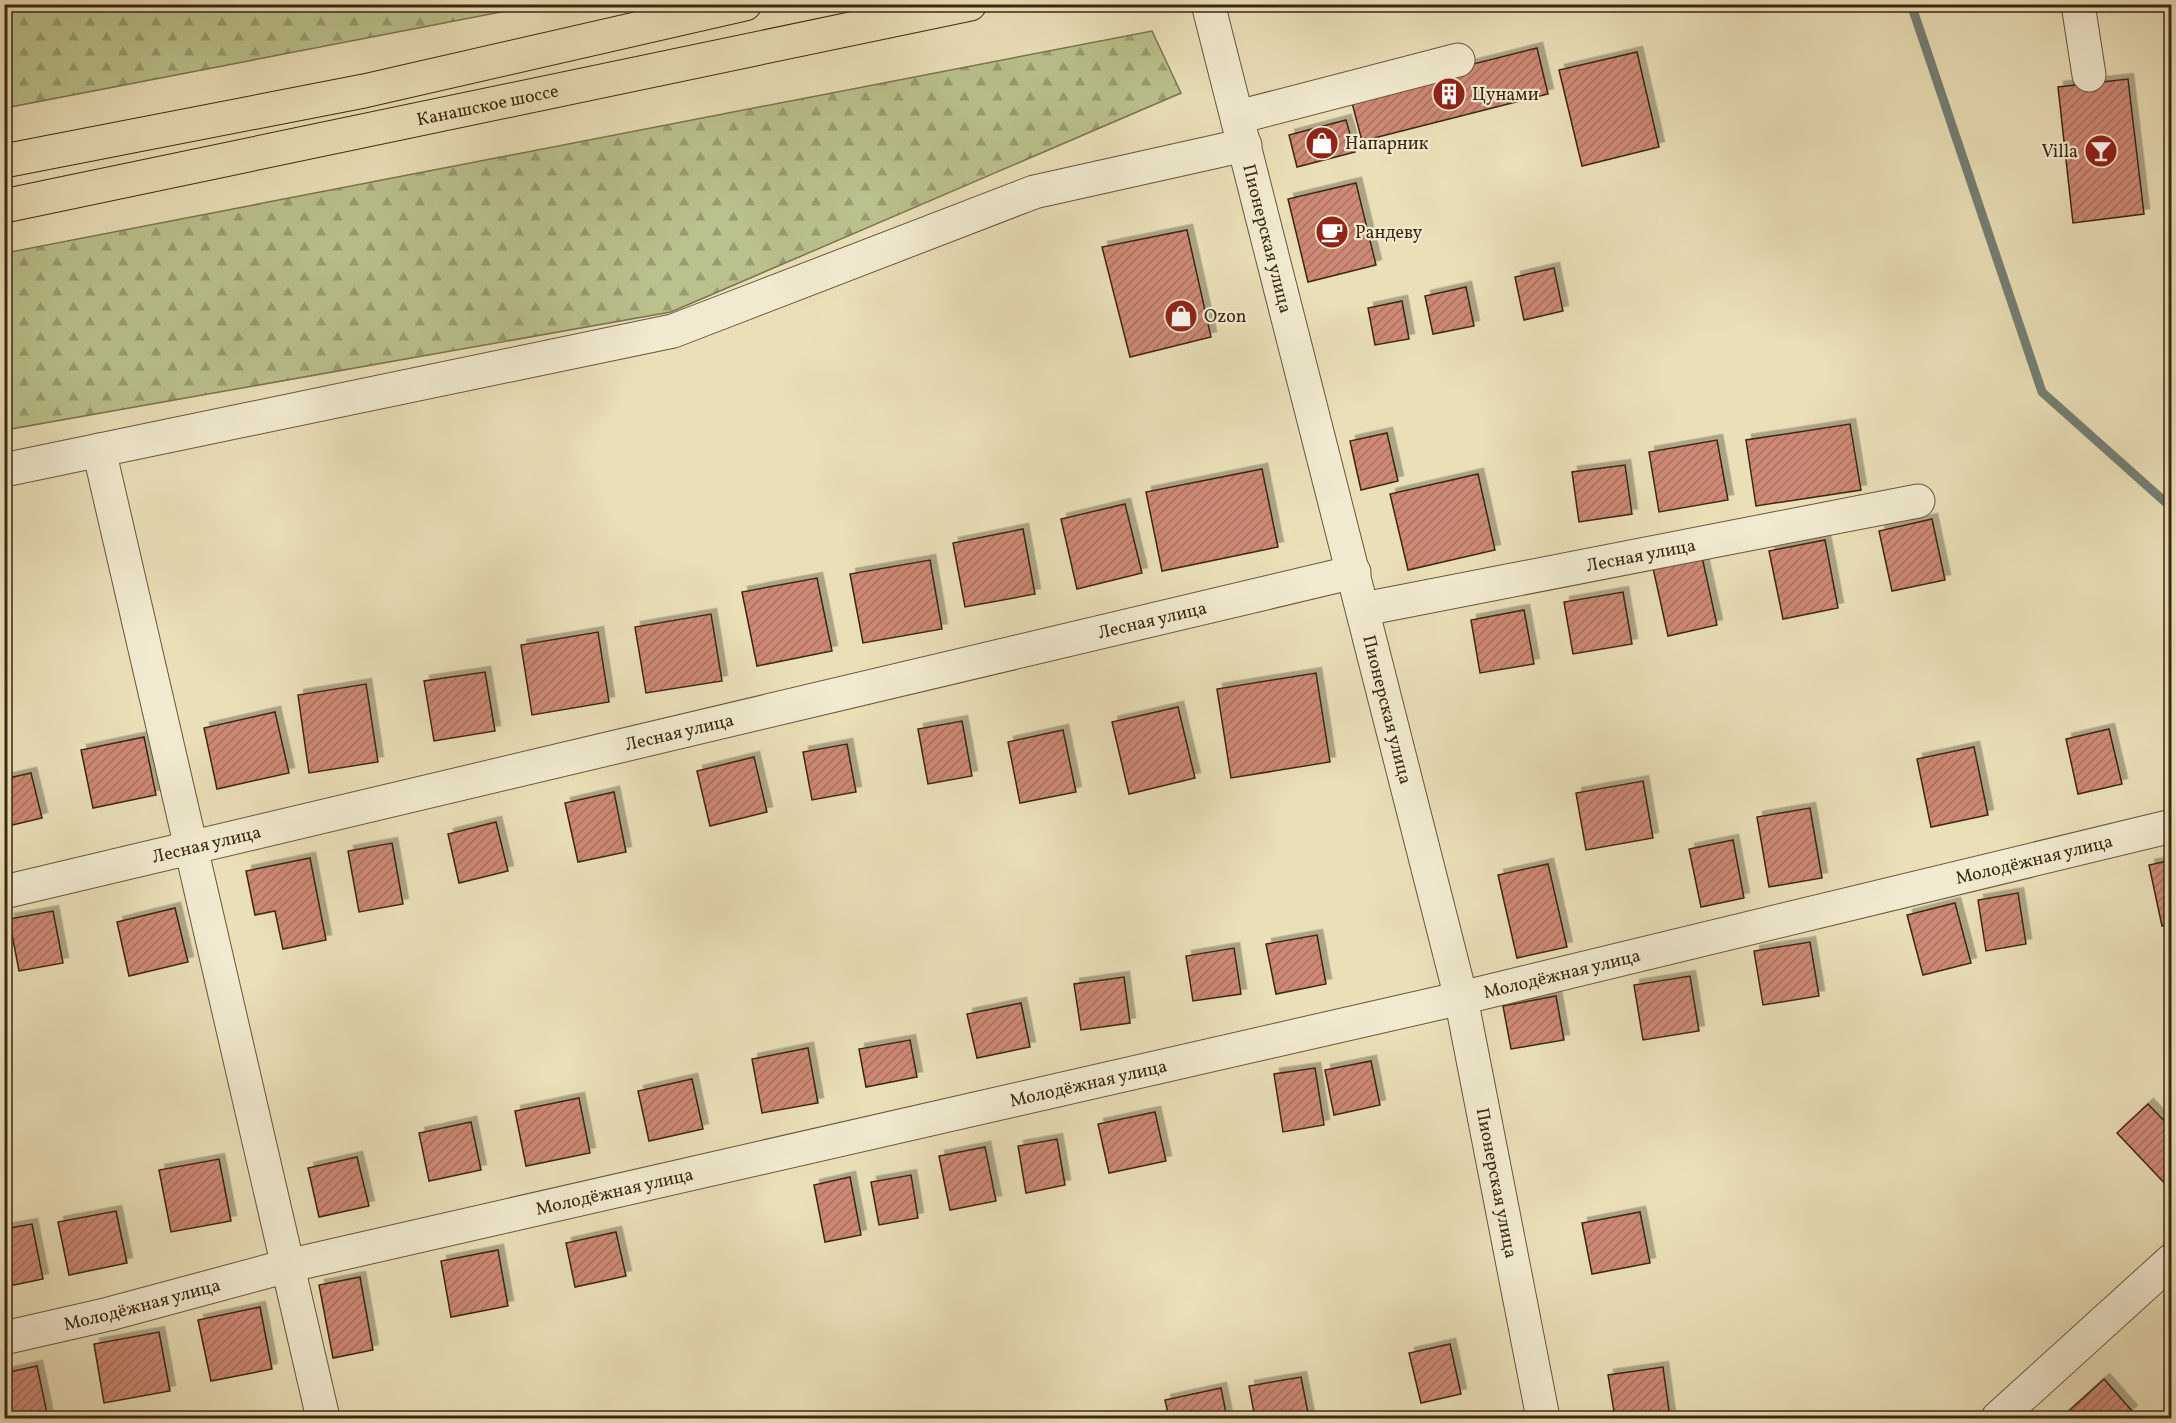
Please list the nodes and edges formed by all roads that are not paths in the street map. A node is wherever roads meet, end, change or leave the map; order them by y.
1 (745, 4) edge
2 (970, 4) edge
3 (1190, 4) edge
4 (1208, 4) edge
5 (1233, 4) edge
6 (2078, 4) edge
7 (1219, 42) junction
8 (1458, 60) dead end
9 (2089, 75) dead end
10 (1242, 131) junction
11 (4, 161) edge
12 (4, 206) edge
13 (99, 450) junction
14 (4, 470) edge
15 (1918, 501) dead end
16 (1354, 572) junction
17 (1364, 609) junction
18 (2172, 826) edge
19 (192, 849) junction
20 (4, 892) edge
21 (1461, 998) junction
22 (2172, 1260) edge
23 (287, 1266) junction
24 (4, 1338) edge
25 (323, 1419) edge
26 (1543, 1419) edge
27 (1998, 1419) edge

1 - 11 main road
2 - 12 main road, Канашское шоссе
3 - 7 street
4 - 7 street, Пионерская улица
5 - 7 street
6 - 9 street
7 - 10 street, Пионерская улица
8 - 10 street
10 - 13 street
10 - 16 street, Пионерская улица
13 - 14 street
13 - 19 street
15 - 17 street, Лесная улица
16 - 17 street, Пионерская улица
16 - 19 street, Лесная улица
17 - 21 street, Пионерская улица
18 - 21 street, Молодёжная улица
19 - 20 street, Лесная улица
19 - 23 street
21 - 23 street, Молодёжная улица
21 - 26 street, Пионерская улица
22 - 27 street
23 - 24 street, Молодёжная улица
23 - 25 street

